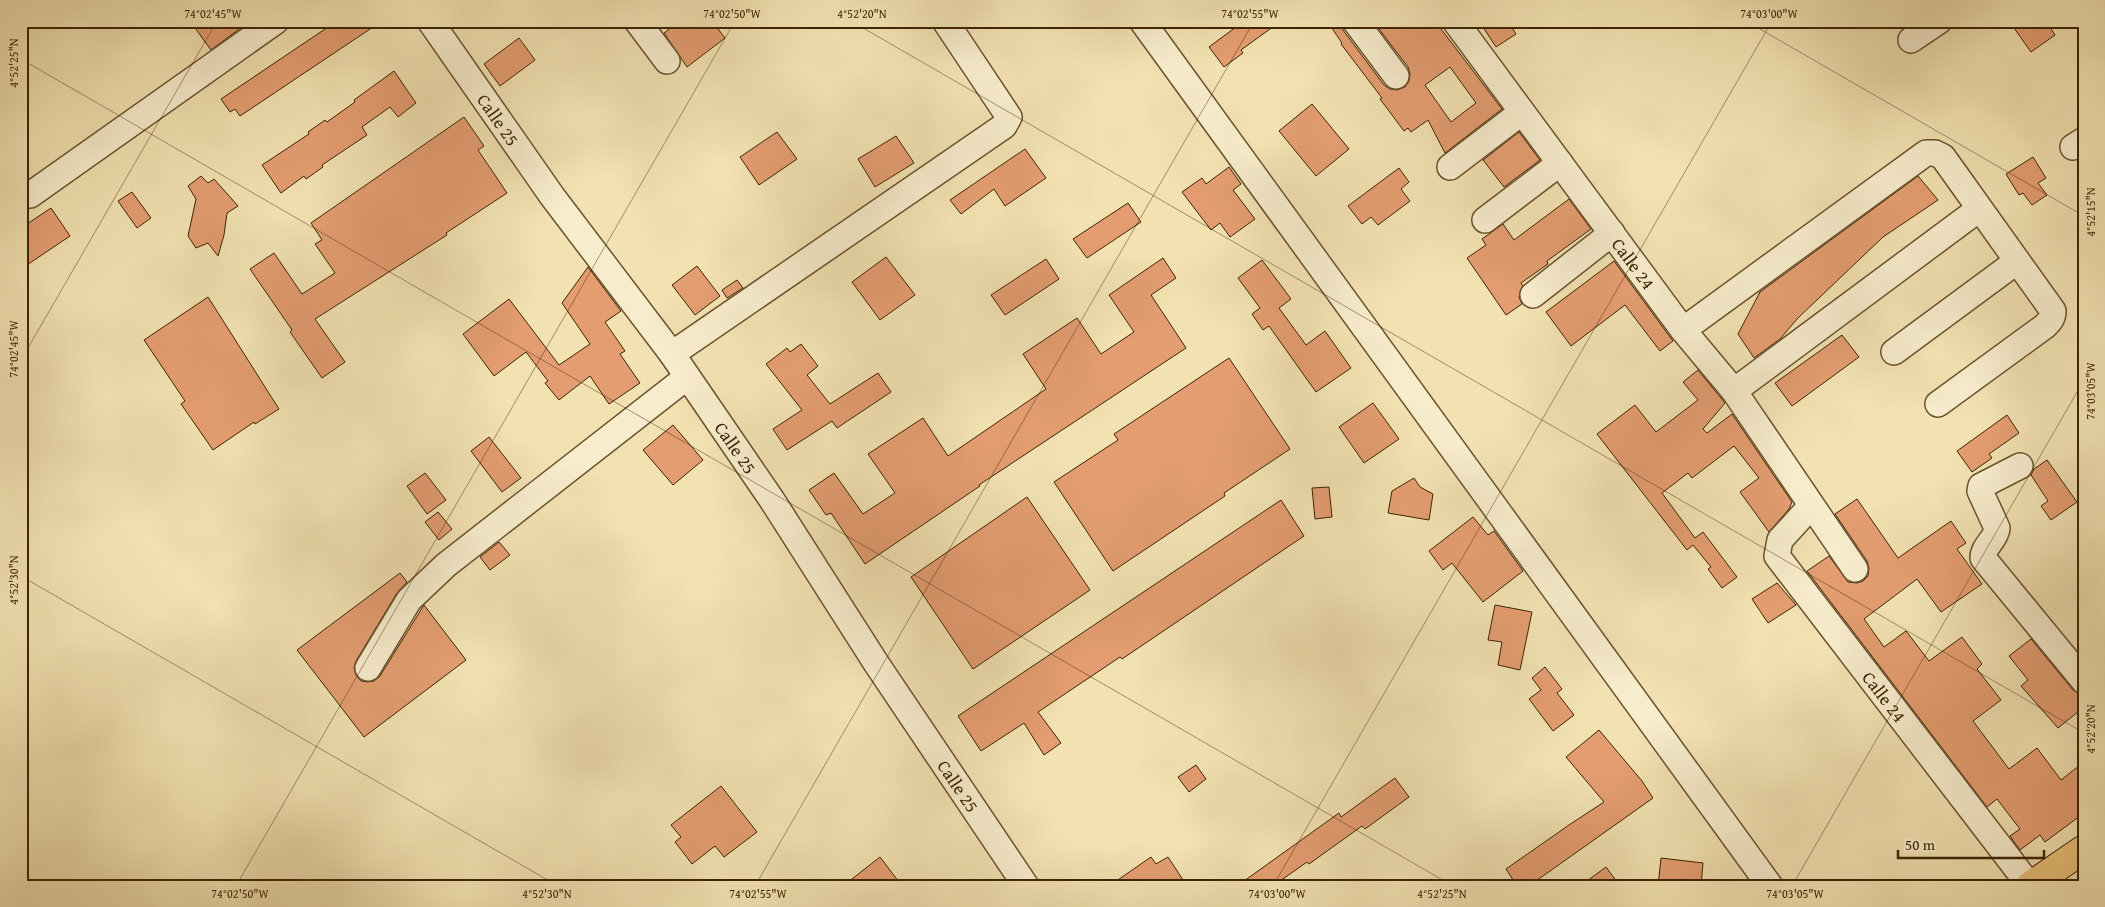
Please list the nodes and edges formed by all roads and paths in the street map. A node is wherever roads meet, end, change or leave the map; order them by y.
1 (276, 21) edge
2 (430, 21) edge
3 (638, 21) edge
4 (945, 21) edge
5 (1142, 21) edge
6 (1355, 21) edge
7 (1455, 21) edge
8 (1939, 21) edge
9 (1911, 40) dead end
10 (667, 61) dead end
11 (1396, 76) dead end
12 (1522, 112) junction
13 (1560, 163) junction
14 (1450, 167) dead end
15 (30, 195) dead end
16 (1979, 209) junction
17 (1485, 220) dead end
18 (1612, 233) junction
19 (2016, 262) junction
20 (1533, 296) dead end
21 (1683, 330) junction
22 (1894, 352) dead end
23 (672, 354) junction
24 (687, 377) junction
25 (1734, 391) junction
26 (1938, 404) dead end
27 (2020, 466) dead end
28 (1811, 506) junction
29 (1855, 569) dead end
30 (368, 668) dead end
31 (2084, 681) edge
32 (2084, 849) edge
33 (1026, 886) edge
34 (1770, 886) edge
35 (2030, 886) edge

1 - 15 street
2 - 23 street, Calle 25
3 - 10 street
4 - 23 street
5 - 34 street
6 - 11 street
7 - 12 street, Calle 24
8 - 9 street
12 - 13 street, Calle 24
12 - 14 street
13 - 17 street
13 - 18 street, Calle 24
16 - 19 street
16 - 21 street
16 - 25 street
18 - 20 street
18 - 21 street, Calle 24
19 - 22 street
19 - 26 street
21 - 25 street, Calle 24
23 - 24 street, Calle 25
24 - 30 street
24 - 33 street, Calle 25
25 - 28 street, Calle 24
27 - 31 street
28 - 29 street, Calle 24
28 - 35 street, Calle 24
32 - 35 main road

